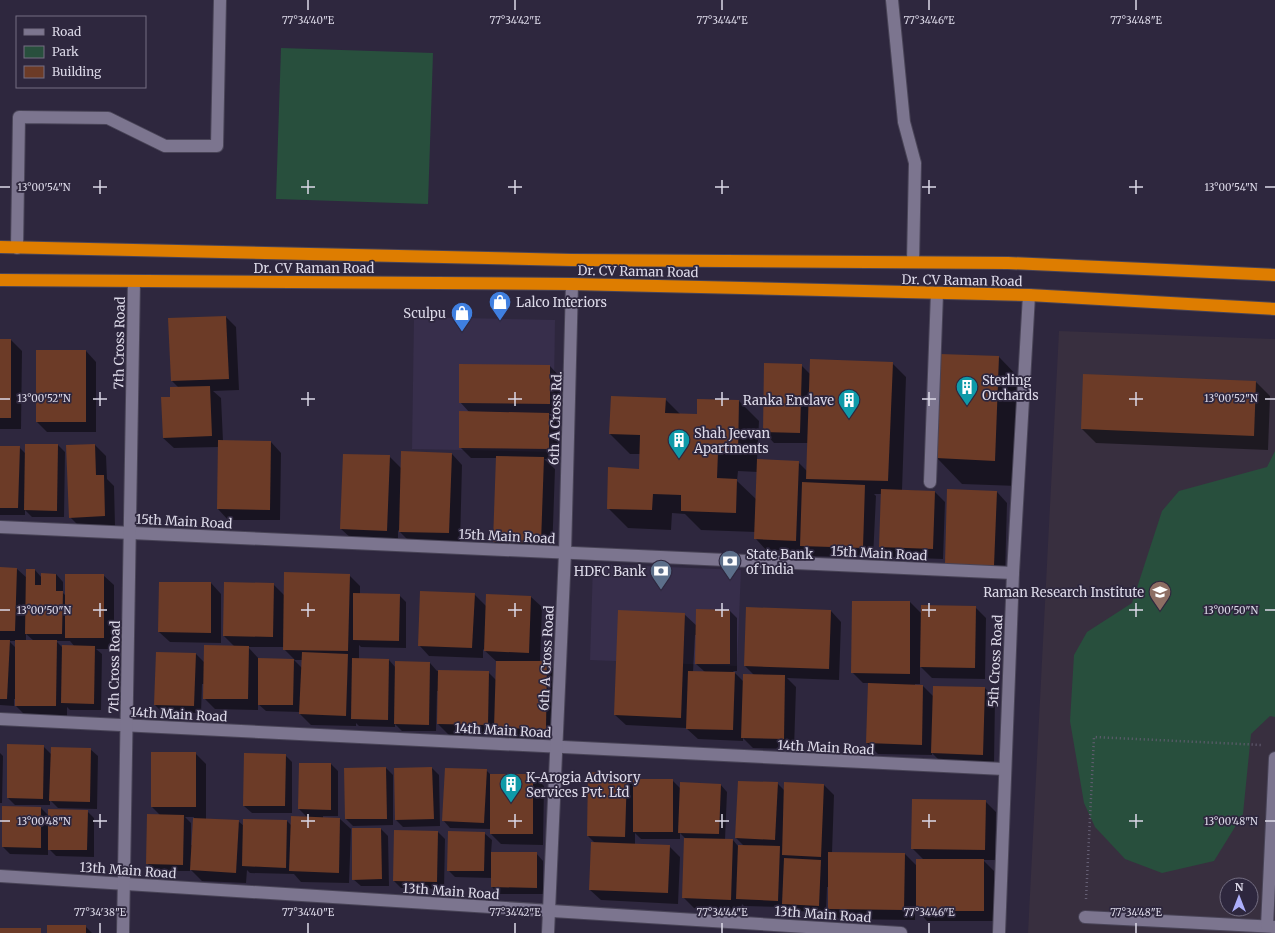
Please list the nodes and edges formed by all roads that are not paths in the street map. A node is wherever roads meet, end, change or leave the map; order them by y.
1 (220, 0) edge
2 (892, 0) edge
3 (0, 247) edge
4 (17, 248) junction
5 (913, 262) junction
6 (1275, 275) edge
7 (0, 280) edge
8 (134, 281) junction
9 (572, 284) junction
10 (936, 293) junction
11 (1029, 295) junction
12 (1275, 309) edge
13 (930, 482) dead end
14 (0, 527) edge
15 (130, 533) junction
16 (565, 553) junction
17 (1013, 573) junction
18 (0, 719) edge
19 (127, 725) junction
20 (556, 747) junction
21 (1275, 758) edge
22 (1004, 769) junction
23 (0, 876) edge
24 (124, 883) junction
25 (549, 911) junction
26 (1085, 917) road end
27 (1271, 926) edge
28 (123, 933) edge
29 (548, 933) edge
30 (901, 933) edge
31 (999, 933) edge

1 - 4 street
2 - 5 street
3 - 4 highway, Dr. CV Raman Road
4 - 5 highway, Dr. CV Raman Road
5 - 6 highway, Dr. CV Raman Road
7 - 8 highway, Dr. CV Raman Road
8 - 9 highway, Dr. CV Raman Road
8 - 15 street, 7th Cross Road
9 - 10 highway, Dr. CV Raman Road
9 - 16 street, 6th A Cross Rd.
10 - 11 highway, Dr. CV Raman Road
10 - 13 street
11 - 12 highway, Dr. CV Raman Road
11 - 17 street, 5th Cross Road
14 - 15 street, 15th Main Road
15 - 16 street, 15th Main Road
15 - 19 street, 7th Cross Road
16 - 17 street, 15th Main Road
16 - 20 street, 6th A Cross Road
17 - 22 street, 5th Cross Road
18 - 19 street, 14th Main Road
19 - 20 street, 14th Main Road
19 - 24 street, 7th Cross Road
20 - 22 street, 14th Main Road
20 - 25 street, 6th A Cross Road
21 - 27 street
22 - 31 street, 5th Cross Road
23 - 24 street, 13th Main Road
24 - 25 street, 13th Main Road
24 - 28 street, 7th Cross Road
25 - 29 street, 6th A Cross Road
25 - 30 street, 13th Main Road
26 - 27 street

